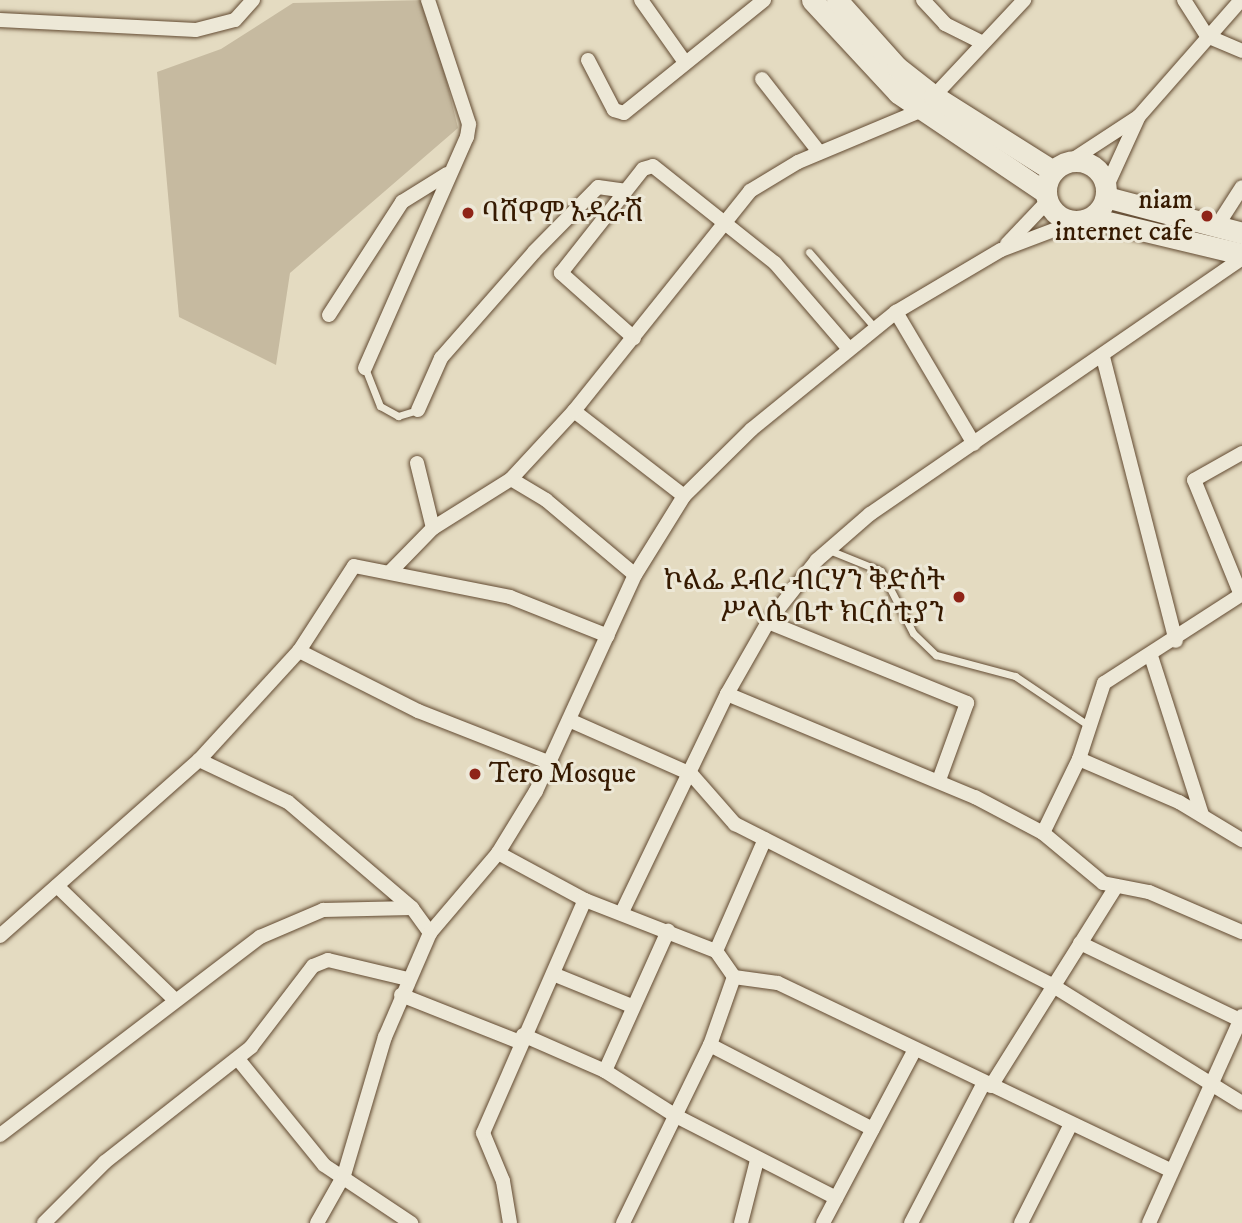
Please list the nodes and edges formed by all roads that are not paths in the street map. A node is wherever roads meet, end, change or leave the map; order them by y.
1 (253, 0) edge
2 (428, 0) edge
3 (640, 0) edge
4 (764, 0) edge
5 (812, 0) edge
6 (837, 0) edge
7 (923, 0) edge
8 (1024, 0) edge
9 (1184, 0) edge
10 (1241, 0) edge
11 (0, 20) edge
12 (1208, 36) junction
13 (983, 43) junction
14 (1242, 51) edge
15 (588, 60) dead end
16 (684, 61) junction
17 (762, 79) dead end
18 (927, 103) junction
19 (1139, 116) junction
20 (819, 152) junction
21 (1061, 166) junction
22 (447, 174) junction
23 (1242, 187) edge
24 (625, 191) junction
25 (1106, 193) junction
26 (1046, 197) junction
27 (1083, 220) junction
28 (722, 226) junction
29 (1217, 226) junction
30 (1242, 233) edge
31 (1001, 250) junction
32 (810, 252) dead end
33 (1242, 256) edge
34 (896, 312) junction
35 (329, 315) dead end
36 (875, 328) junction
37 (634, 338) junction
38 (848, 348) junction
39 (1102, 357) junction
40 (365, 368) joint
41 (418, 410) joint
42 (574, 411) junction
43 (974, 444) junction
44 (1242, 453) edge
45 (417, 463) dead end
46 (511, 479) junction
47 (684, 496) junction
48 (433, 528) junction
49 (829, 550) junction
50 (390, 572) junction
51 (635, 575) junction
52 (1241, 595) edge
53 (768, 622) junction
54 (608, 636) junction
55 (1175, 642) junction
56 (299, 651) junction
57 (1151, 656) junction
58 (727, 694) junction
59 (569, 720) junction
60 (1088, 725) junction
61 (1079, 759) junction
62 (199, 760) junction
63 (551, 763) junction
64 (691, 775) junction
65 (939, 780) junction
66 (1202, 815) junction
67 (1043, 833) junction
68 (765, 839) junction
69 (1242, 840) edge
70 (498, 853) junction
71 (57, 886) junction
72 (1115, 888) junction
73 (585, 900) junction
74 (412, 908) junction
75 (623, 910) junction
76 (668, 931) junction
77 (1242, 932) edge
78 (430, 933) junction
79 (0, 936) edge
80 (1080, 943) junction
81 (716, 951) junction
82 (553, 974) junction
83 (734, 977) junction
84 (408, 979) junction
85 (1050, 984) junction
86 (401, 995) junction
87 (173, 998) junction
88 (632, 1006) junction
89 (1241, 1018) edge
90 (522, 1038) junction
91 (710, 1045) junction
92 (914, 1051) junction
93 (238, 1059) junction
94 (606, 1071) junction
95 (1208, 1081) junction
96 (987, 1084) junction
97 (1242, 1103) edge
98 (676, 1116) junction
99 (1071, 1124) junction
100 (873, 1129) junction
101 (0, 1135) edge
102 (757, 1160) junction
103 (1170, 1170) junction
104 (344, 1175) junction
105 (836, 1198) junction
106 (44, 1223) edge
107 (317, 1223) edge
108 (411, 1223) edge
109 (510, 1223) edge
110 (623, 1223) edge
111 (741, 1223) edge
112 (823, 1223) edge
113 (911, 1223) edge
114 (1021, 1223) edge
115 (1149, 1223) edge

1 - 11 street
2 - 22 street
3 - 16 street
4 - 16 street
5 - 18 main road
6 - 18 main road
7 - 13 street
8 - 13 street
9 - 12 street
10 - 12 street
12 - 14 street
12 - 19 street
13 - 18 street
15 - 16 street
17 - 20 street
18 - 20 street
18 - 21 main road
18 - 26 main road
19 - 21 street
19 - 25 street
20 - 28 street
21 - 25 main road
21 - 26 main road
22 - 35 street
22 - 40 street
23 - 29 street
24 - 28 street
24 - 37 street
24 - 41 street
25 - 27 main road
25 - 29 main road
26 - 27 main road
26 - 31 street
27 - 31 street
27 - 33 main road
28 - 37 street
28 - 38 street
29 - 30 main road
31 - 34 street
32 - 36 lane
33 - 39 street
34 - 36 street
34 - 43 street
36 - 38 street
37 - 42 street
38 - 47 street
39 - 43 street
39 - 55 street
40 - 41 lane
42 - 46 street
42 - 47 street
43 - 49 street
44 - 52 street
45 - 48 street
46 - 48 street
46 - 51 street
47 - 51 street
48 - 50 street
49 - 53 street
49 - 60 lane
50 - 54 street
50 - 56 street
51 - 54 street
52 - 55 street
53 - 58 street
53 - 65 street
54 - 59 street
55 - 57 street
56 - 62 street
56 - 63 street
57 - 60 street
57 - 66 street
58 - 64 street
58 - 65 street
59 - 63 street
59 - 64 street
60 - 61 street
61 - 66 street
61 - 67 street
62 - 71 street
62 - 74 street
63 - 70 street
64 - 68 street
64 - 75 street
65 - 67 street
66 - 69 street
67 - 72 street
68 - 81 street
68 - 85 street
70 - 73 street
70 - 78 street
71 - 79 street
71 - 87 street
72 - 77 street
72 - 80 street
73 - 75 street
73 - 82 street
74 - 78 street
74 - 87 street
75 - 76 street
76 - 81 street
76 - 88 street
78 - 84 street
80 - 85 street
80 - 89 street
81 - 83 street
82 - 88 street
82 - 90 street
83 - 91 street
83 - 92 street
84 - 86 street
84 - 93 street
85 - 95 street
85 - 96 street
86 - 90 street
86 - 104 street
87 - 101 street
88 - 94 street
89 - 95 street
90 - 94 street
90 - 109 street
91 - 98 street
91 - 100 street
92 - 96 street
92 - 100 street
93 - 104 street
93 - 106 street
94 - 98 street
95 - 97 street
95 - 103 street
96 - 99 street
96 - 113 street
98 - 102 street
98 - 110 street
99 - 103 street
99 - 114 street
100 - 105 street
102 - 105 street
102 - 111 street
103 - 115 street
104 - 107 street
104 - 108 street
105 - 112 street

